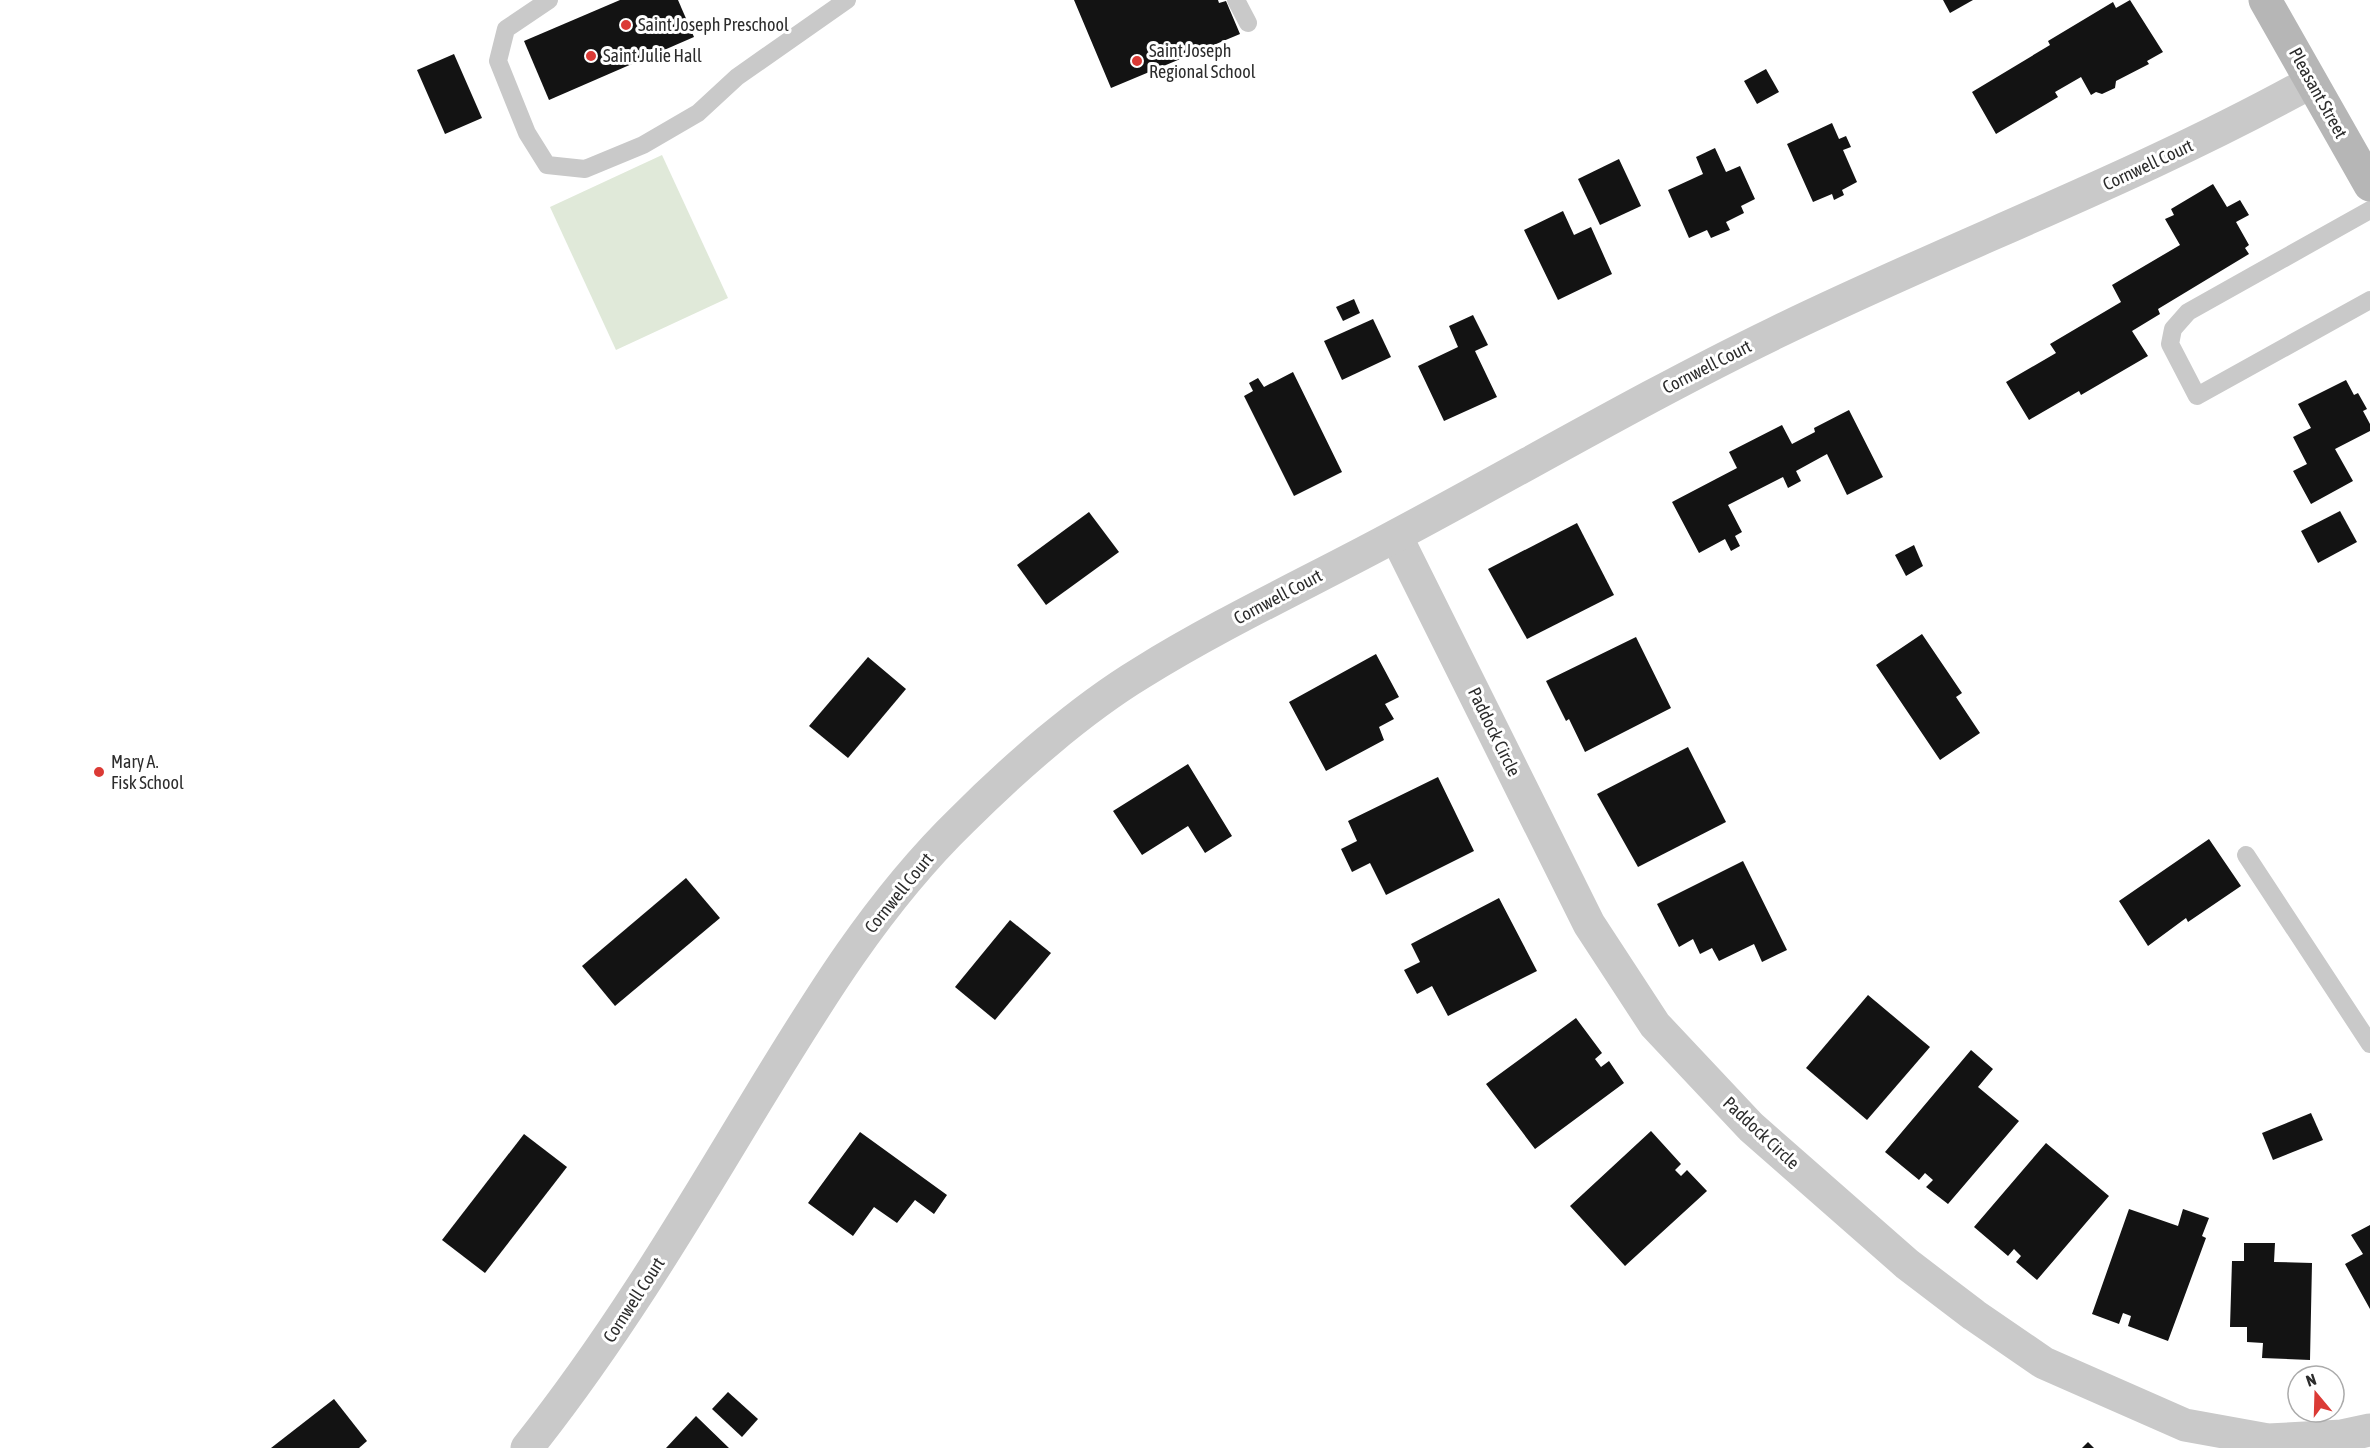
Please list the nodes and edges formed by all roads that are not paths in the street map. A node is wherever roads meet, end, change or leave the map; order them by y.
1 (549, 0) edge
2 (847, 0) edge
3 (1236, 0) edge
4 (2265, 0) edge
5 (1248, 23) dead end
6 (2311, 82) junction
7 (2370, 185) edge
8 (2370, 210) edge
9 (2370, 300) edge
10 (1396, 536) junction
11 (2246, 855) dead end
12 (2370, 1044) edge
13 (2370, 1430) edge
14 (526, 1448) edge

1 - 2 lane
3 - 5 lane
4 - 6 main road, Pleasant Street
6 - 7 main road, Pleasant Street
6 - 10 street, Cornwell Court
8 - 9 lane
10 - 13 street, Paddock Circle
10 - 14 street, Cornwell Court
11 - 12 lane

